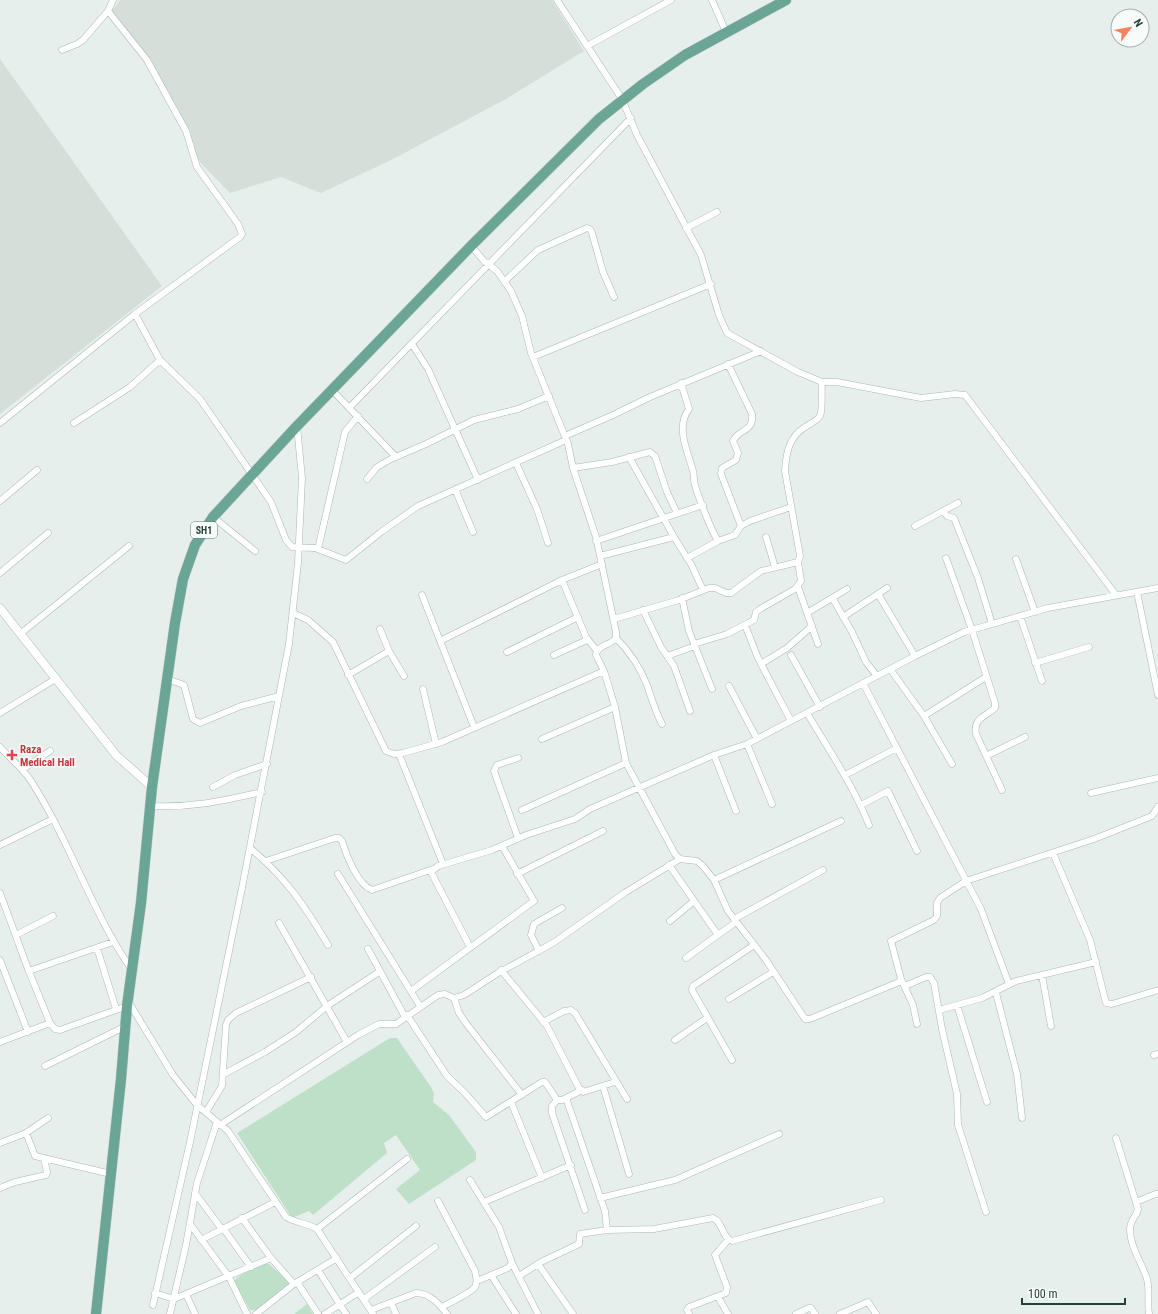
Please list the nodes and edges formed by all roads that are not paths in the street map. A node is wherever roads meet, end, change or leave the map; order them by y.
1 (112, 0) edge
2 (557, 0) edge
3 (671, 0) edge
4 (712, 0) edge
5 (785, 0) edge
6 (660, 3) edge
7 (108, 11) junction
8 (726, 32) junction
9 (587, 46) junction
10 (62, 50) dead end
11 (622, 99) junction
12 (631, 118) junction
13 (717, 212) dead end
14 (686, 228) junction
15 (471, 246) junction
16 (489, 265) junction
17 (505, 281) junction
18 (711, 284) junction
19 (614, 297) dead end
20 (135, 314) junction
21 (412, 344) junction
22 (761, 351) junction
23 (533, 358) junction
24 (160, 360) junction
25 (728, 364) junction
26 (822, 382) junction
27 (681, 383) junction
28 (332, 390) junction
29 (549, 396) junction
30 (349, 408) junction
31 (358, 416) junction
32 (0, 423) edge
33 (74, 423) dead end
34 (297, 426) junction
35 (456, 429) junction
36 (566, 438) junction
37 (396, 456) junction
38 (629, 458) junction
39 (516, 463) junction
40 (573, 468) junction
41 (37, 470) dead end
42 (251, 476) junction
43 (367, 479) dead end
44 (478, 480) junction
45 (456, 490) junction
46 (0, 501) edge
47 (958, 503) dead end
48 (703, 505) junction
49 (791, 507) junction
50 (943, 511) junction
51 (677, 513) junction
52 (213, 517) junction
53 (663, 518) junction
54 (741, 526) junction
55 (915, 526) dead end
56 (473, 532) dead end
57 (48, 534) dead end
58 (674, 537) junction
59 (766, 537) dead end
60 (596, 541) junction
61 (718, 541) junction
62 (548, 543) dead end
63 (129, 546) dead end
64 (298, 547) junction
65 (318, 549) junction
66 (255, 551) dead end
67 (600, 556) junction
68 (687, 558) junction
69 (946, 558) dead end
70 (1016, 559) dead end
71 (798, 562) junction
72 (602, 564) junction
73 (775, 567) junction
74 (0, 573) edge
75 (562, 580) junction
76 (798, 587) junction
77 (887, 588) dead end
78 (1158, 588) edge
79 (846, 589) dead end
80 (703, 590) junction
81 (1137, 592) junction
82 (878, 594) junction
83 (422, 595) dead end
84 (1116, 595) junction
85 (682, 598) junction
86 (833, 599) junction
87 (0, 608) edge
88 (643, 610) junction
89 (1035, 612) junction
90 (293, 613) junction
91 (807, 613) junction
92 (1020, 616) junction
93 (578, 617) junction
94 (843, 617) junction
95 (614, 620) junction
96 (992, 624) junction
97 (745, 625) junction
98 (812, 626) junction
99 (380, 629) dead end
100 (972, 630) junction
101 (20, 634) junction
102 (616, 638) junction
103 (587, 640) junction
104 (440, 641) junction
105 (818, 644) dead end
106 (694, 645) junction
107 (1089, 647) dead end
108 (390, 651) junction
109 (597, 651) junction
110 (507, 652) dead end
111 (554, 655) dead end
112 (792, 655) dead end
113 (667, 656) junction
114 (916, 656) junction
115 (1036, 663) junction
116 (762, 664) junction
117 (890, 669) junction
118 (604, 671) junction
119 (348, 675) junction
120 (404, 676) dead end
121 (877, 676) junction
122 (986, 677) junction
123 (57, 678) junction
124 (167, 679) junction
125 (1042, 681) dead end
126 (863, 683) junction
127 (729, 686) dead end
128 (712, 689) dead end
129 (423, 690) dead end
130 (1158, 695) edge
131 (279, 696) junction
132 (820, 707) junction
133 (615, 708) junction
134 (690, 711) dead end
135 (0, 712) edge
136 (807, 713) junction
137 (924, 716) junction
138 (792, 720) junction
139 (662, 724) dead end
140 (474, 727) junction
141 (1025, 737) dead end
142 (542, 739) dead end
143 (756, 740) junction
144 (436, 744) junction
145 (747, 744) junction
146 (0, 747) edge
147 (897, 748) junction
148 (50, 751) dead end
149 (399, 754) junction
150 (714, 755) junction
151 (986, 756) junction
152 (518, 758) dead end
153 (626, 763) junction
154 (267, 764) junction
155 (952, 764) dead end
156 (23, 769) junction
157 (845, 775) junction
158 (1158, 778) edge
159 (152, 787) junction
160 (213, 787) dead end
161 (639, 788) junction
162 (1002, 790) dead end
163 (262, 792) junction
164 (1091, 793) dead end
165 (772, 804) dead end
166 (861, 805) junction
167 (150, 806) junction
168 (1158, 807) edge
169 (522, 810) dead end
170 (736, 811) dead end
171 (53, 819) junction
172 (841, 821) dead end
173 (869, 825) dead end
174 (603, 831) dead end
175 (518, 838) junction
176 (0, 846) edge
177 (502, 846) junction
178 (250, 848) junction
179 (917, 852) dead end
180 (1053, 854) junction
181 (680, 859) junction
182 (266, 861) junction
183 (443, 864) junction
184 (669, 865) junction
185 (433, 869) junction
186 (823, 870) dead end
187 (338, 874) dead end
188 (517, 874) junction
189 (714, 880) junction
190 (966, 881) junction
191 (0, 893) edge
192 (694, 901) junction
193 (562, 908) dead end
194 (53, 916) dead end
195 (735, 921) junction
196 (670, 922) dead end
197 (279, 923) dead end
198 (16, 935) junction
199 (718, 935) junction
200 (113, 942) junction
201 (328, 945) dead end
202 (754, 945) junction
203 (470, 947) junction
204 (96, 948) junction
205 (368, 949) dead end
206 (539, 951) junction
207 (686, 958) dead end
208 (0, 960) edge
209 (1096, 962) junction
210 (132, 970) junction
211 (501, 970) junction
212 (29, 971) junction
213 (379, 972) junction
214 (773, 972) junction
215 (1042, 975) junction
216 (311, 977) junction
217 (901, 979) junction
218 (1009, 984) junction
219 (905, 986) junction
220 (1158, 990) edge
221 (411, 991) junction
222 (996, 992) junction
223 (454, 998) junction
224 (729, 999) dead end
225 (128, 1003) junction
226 (957, 1005) junction
227 (327, 1006) junction
228 (420, 1006) junction
229 (116, 1009) junction
230 (938, 1010) junction
231 (406, 1016) junction
232 (707, 1018) junction
233 (543, 1022) junction
234 (50, 1023) junction
235 (917, 1024) dead end
236 (126, 1026) junction
237 (1051, 1026) dead end
238 (28, 1032) junction
239 (675, 1040) dead end
240 (0, 1042) edge
241 (347, 1042) junction
242 (732, 1060) dead end
243 (45, 1066) dead end
244 (224, 1074) junction
245 (615, 1082) junction
246 (603, 1086) junction
247 (582, 1090) junction
248 (522, 1095) junction
249 (566, 1098) junction
250 (627, 1099) dead end
251 (557, 1100) junction
252 (511, 1102) junction
253 (987, 1102) dead end
254 (197, 1105) junction
255 (206, 1112) junction
256 (48, 1118) dead end
257 (1022, 1118) dead end
258 (219, 1123) junction
259 (26, 1133) junction
260 (779, 1134) dead end
261 (1116, 1138) dead end
262 (0, 1143) edge
263 (44, 1158) junction
264 (406, 1159) dead end
265 (571, 1165) junction
266 (111, 1174) junction
267 (629, 1174) dead end
268 (542, 1178) junction
269 (470, 1180) dead end
270 (0, 1188) edge
271 (195, 1193) junction
272 (1158, 1193) edge
273 (600, 1198) junction
274 (881, 1200) dead end
275 (438, 1201) dead end
276 (275, 1202) junction
277 (484, 1202) junction
278 (1136, 1202) junction
279 (585, 1210) dead end
280 (986, 1212) dead end
281 (242, 1218) junction
282 (190, 1224) junction
283 (416, 1226) dead end
284 (222, 1228) junction
285 (317, 1229) junction
286 (607, 1230) junction
287 (202, 1240) junction
288 (728, 1240) junction
289 (435, 1247) dead end
290 (271, 1258) junction
291 (337, 1258) junction
292 (512, 1263) junction
293 (538, 1264) junction
294 (251, 1267) junction
295 (318, 1270) junction
296 (491, 1275) junction
297 (519, 1276) junction
298 (229, 1277) junction
299 (350, 1278) junction
300 (477, 1281) junction
301 (296, 1283) junction
302 (155, 1292) junction
303 (359, 1292) junction
304 (186, 1294) junction
305 (718, 1297) junction
306 (174, 1299) junction
307 (364, 1299) junction
308 (391, 1303) junction
309 (340, 1304) junction
310 (153, 1305) dead end
311 (442, 1307) junction
312 (372, 1312) edge
313 (96, 1314) edge
314 (170, 1314) edge
315 (194, 1314) edge
316 (247, 1314) edge
317 (256, 1314) edge
318 (318, 1314) edge
319 (325, 1314) edge
320 (346, 1314) edge
321 (396, 1314) edge
322 (447, 1314) edge
323 (516, 1314) edge
324 (538, 1314) edge
325 (573, 1314) edge
326 (689, 1314) edge
327 (728, 1314) edge
328 (796, 1314) edge
329 (815, 1314) edge
330 (840, 1314) edge
331 (876, 1314) edge
332 (1149, 1314) edge

1 - 7 street
2 - 9 street
3 - 6 street
4 - 8 street
5 - 8 main road, SH1
6 - 9 street
7 - 10 street
7 - 20 street
8 - 11 main road, SH1
9 - 11 street
11 - 12 street
11 - 15 main road, SH1
12 - 14 street
12 - 16 street
13 - 14 street
14 - 18 street
15 - 16 street
15 - 28 main road, SH1
16 - 17 street
16 - 21 street
17 - 19 street
17 - 23 street
18 - 22 street
18 - 23 street
20 - 24 street
20 - 32 street
21 - 30 street
21 - 35 street
22 - 25 street
22 - 26 street
23 - 29 street
24 - 33 street
24 - 42 street
25 - 27 street
25 - 54 street
26 - 49 street
26 - 84 street
27 - 36 street
27 - 48 street
28 - 30 street
28 - 34 main road, SH1
29 - 35 street
29 - 36 street
30 - 31 street
31 - 37 street
31 - 65 street
34 - 42 main road, SH1
34 - 64 street
35 - 37 street
35 - 44 street
36 - 39 street
36 - 40 street
37 - 43 street
38 - 40 street
38 - 51 street
38 - 53 street
39 - 44 street
39 - 62 street
40 - 60 street
41 - 46 street
42 - 52 main road, SH1
42 - 64 street
44 - 45 street
45 - 56 street
45 - 65 street
47 - 50 street
48 - 51 street
48 - 61 street
49 - 54 street
49 - 71 street
50 - 55 street
50 - 96 street
51 - 53 street
52 - 66 street
52 - 124 main road, SH1
53 - 58 street
53 - 60 street
54 - 61 street
57 - 74 street
58 - 67 street
58 - 68 street
59 - 73 street
60 - 67 street
61 - 68 street
63 - 101 street
64 - 65 street
64 - 90 street
67 - 72 street
68 - 80 street
69 - 100 street
70 - 89 street
71 - 73 street
71 - 76 street
72 - 75 street
72 - 95 street
73 - 80 street
75 - 93 street
75 - 104 street
76 - 91 street
76 - 97 street
77 - 82 street
78 - 81 street
79 - 86 street
80 - 85 street
81 - 84 street
81 - 130 street
82 - 94 street
82 - 114 street
83 - 104 street
84 - 89 street
85 - 88 street
85 - 106 street
86 - 91 street
86 - 94 street
87 - 101 street
88 - 95 street
88 - 113 street
89 - 92 street
90 - 119 street
90 - 131 street
91 - 98 street
92 - 96 street
92 - 115 street
93 - 103 street
93 - 110 street
94 - 121 street
95 - 102 street
96 - 100 street
97 - 106 street
97 - 116 street
98 - 105 street
98 - 116 street
99 - 108 street
100 - 114 street
100 - 122 street
101 - 123 street
102 - 109 street
102 - 139 street
103 - 109 street
103 - 111 street
104 - 140 street
106 - 113 street
106 - 128 street
107 - 115 street
108 - 119 street
108 - 120 street
109 - 118 street
112 - 132 street
113 - 134 street
114 - 117 street
115 - 125 street
116 - 138 street
117 - 121 street
117 - 137 street
118 - 133 street
118 - 140 street
119 - 149 street
121 - 126 street
122 - 137 street
122 - 151 street
123 - 135 street
123 - 159 street
124 - 131 street
124 - 159 main road, SH1
126 - 132 street
126 - 147 street
127 - 143 street
129 - 144 street
131 - 154 street
132 - 136 street
133 - 142 street
133 - 153 street
136 - 138 street
136 - 157 street
137 - 155 street
138 - 143 street
140 - 144 street
141 - 151 street
143 - 145 street
144 - 149 street
145 - 150 street
145 - 165 street
146 - 156 street
147 - 157 street
147 - 190 street
148 - 156 street
149 - 183 street
150 - 161 street
150 - 170 street
151 - 162 street
152 - 175 street
153 - 161 street
153 - 169 street
154 - 160 street
154 - 163 street
156 - 171 street
157 - 166 street
158 - 164 street
159 - 167 main road, SH1
161 - 175 street
161 - 181 street
163 - 167 street
163 - 178 street
166 - 173 street
166 - 179 street
167 - 210 main road, SH1
168 - 180 street
171 - 176 street
171 - 200 street
172 - 189 street
174 - 188 street
175 - 177 street
177 - 183 street
177 - 188 street
178 - 182 street
178 - 254 street
180 - 190 street
180 - 209 street
181 - 184 street
181 - 189 street
182 - 185 street
182 - 201 street
183 - 185 street
184 - 192 street
184 - 206 street
185 - 203 street
186 - 195 street
187 - 221 street
188 - 203 street
189 - 195 street
190 - 217 street
190 - 218 street
191 - 198 street
192 - 196 street
192 - 199 street
193 - 206 street
194 - 198 street
195 - 199 street
195 - 202 street
197 - 216 street
198 - 212 street
199 - 207 street
200 - 204 street
200 - 210 street
202 - 214 street
202 - 232 street
203 - 221 street
204 - 212 street
204 - 229 street
205 - 213 street
206 - 211 street
208 - 238 street
209 - 215 street
209 - 220 street
210 - 225 main road, SH1
211 - 223 street
211 - 233 street
212 - 234 street
213 - 227 street
213 - 231 street
214 - 217 street
214 - 224 street
215 - 218 street
215 - 237 street
216 - 227 street
216 - 244 street
217 - 219 street
218 - 222 street
219 - 230 street
219 - 235 street
221 - 228 street
222 - 226 street
222 - 257 street
223 - 228 street
223 - 248 street
225 - 229 street
225 - 236 main road, SH1
225 - 254 street
226 - 230 street
226 - 253 street
227 - 241 street
227 - 244 street
228 - 231 street
229 - 234 street
230 - 280 street
231 - 241 street
231 - 252 street
232 - 239 street
232 - 242 street
233 - 245 street
233 - 247 street
234 - 238 street
236 - 243 street
236 - 266 main road, SH1
238 - 240 street
241 - 258 street
244 - 255 street
245 - 246 street
245 - 250 street
246 - 247 street
246 - 267 street
247 - 249 street
248 - 251 street
248 - 252 street
249 - 251 street
249 - 273 street
251 - 265 street
252 - 268 street
254 - 255 street
254 - 302 street
255 - 258 street
256 - 259 street
258 - 271 street
258 - 276 street
259 - 262 street
259 - 263 street
260 - 273 street
261 - 278 street
263 - 266 street
263 - 270 street
264 - 285 street
265 - 268 street
265 - 279 street
266 - 313 main road, SH1
268 - 277 street
269 - 277 street
271 - 282 street
271 - 284 street
272 - 278 street
273 - 286 street
274 - 288 street
275 - 300 street
276 - 281 street
276 - 285 street
277 - 292 street
278 - 332 street
281 - 284 street
281 - 290 street
282 - 287 street
282 - 306 street
283 - 299 street
284 - 287 street
284 - 294 street
285 - 291 street
286 - 288 street
286 - 293 street
287 - 298 street
288 - 305 street
289 - 307 street
290 - 294 street
290 - 301 street
291 - 295 street
291 - 299 street
292 - 296 street
292 - 297 street
293 - 297 street
293 - 325 street
294 - 298 street
295 - 301 street
295 - 309 street
296 - 300 street
296 - 323 street
297 - 324 street
298 - 304 street
298 - 316 street
299 - 303 street
300 - 311 street
301 - 317 street
301 - 318 street
302 - 306 street
302 - 310 street
303 - 307 street
303 - 309 street
304 - 306 street
304 - 315 street
305 - 326 street
305 - 327 street
306 - 314 street
307 - 312 street
308 - 311 street
308 - 312 street
308 - 321 street
309 - 319 street
309 - 320 street
311 - 322 street
328 - 329 street
330 - 331 street

